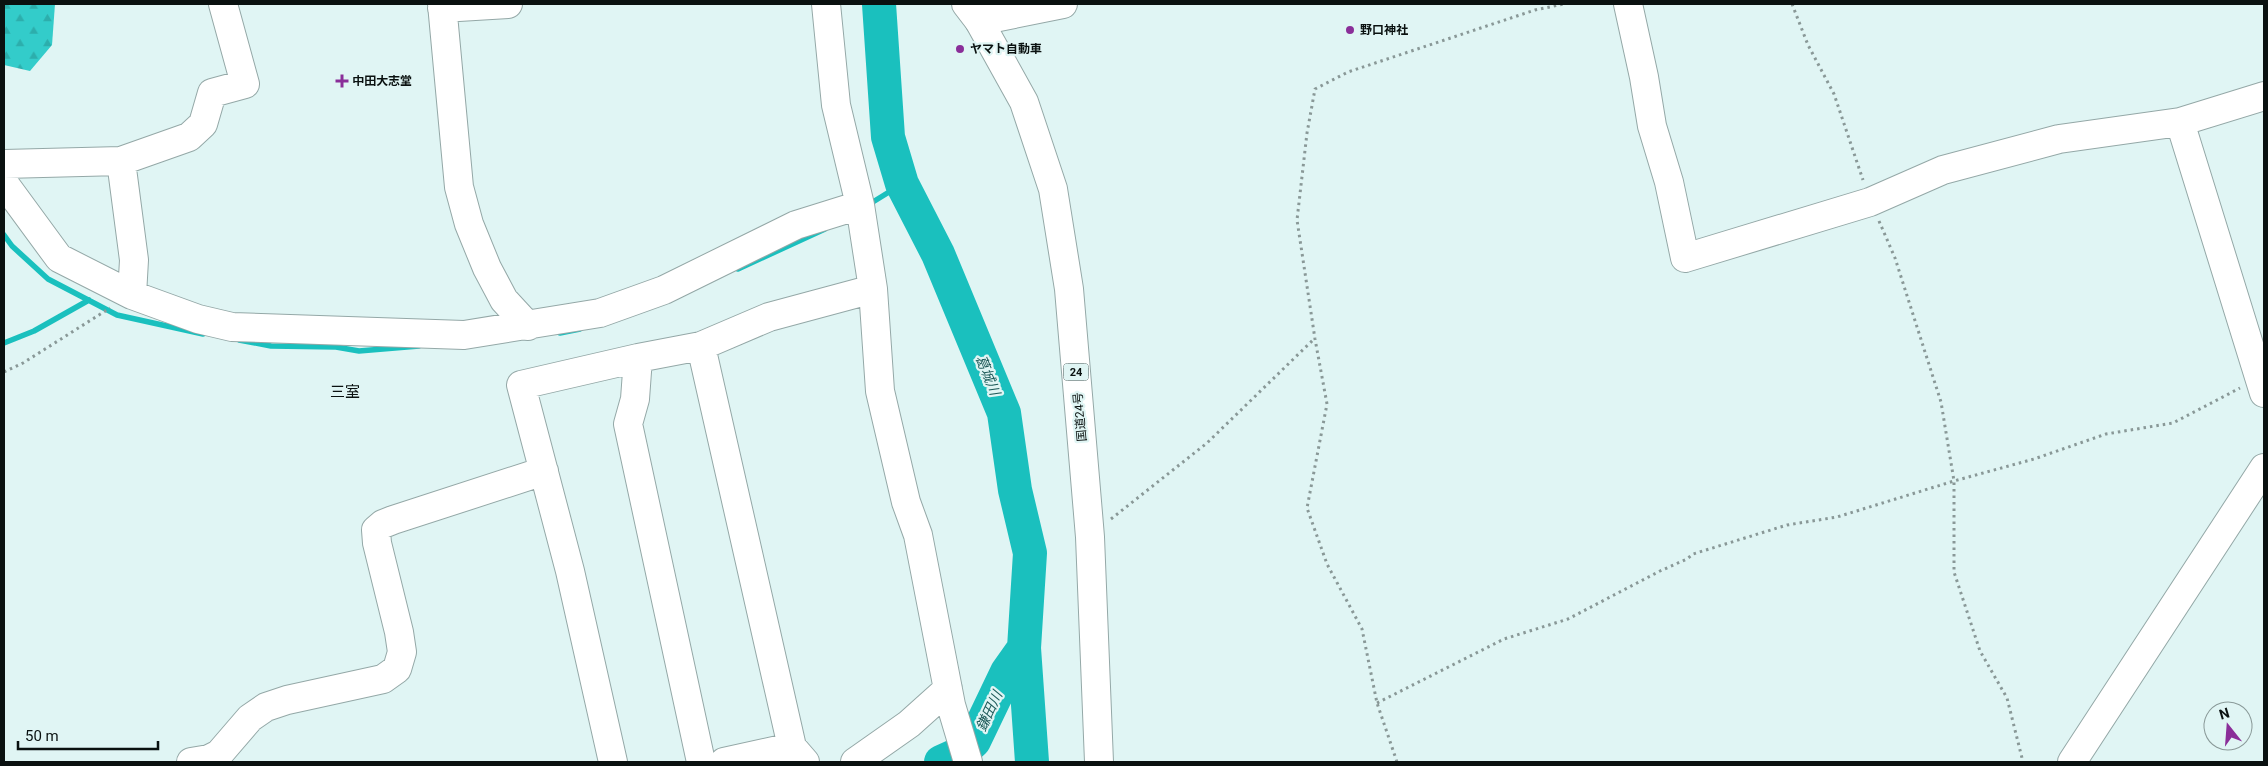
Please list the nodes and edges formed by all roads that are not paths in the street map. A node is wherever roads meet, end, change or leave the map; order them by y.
1 (224, 4) edge
2 (508, 4) edge
3 (826, 4) edge
4 (1063, 4) edge
5 (1628, 4) edge
6 (442, 6) edge
7 (976, 10) edge
8 (2264, 96) edge
9 (2180, 122) junction
10 (121, 161) junction
11 (4, 164) edge
12 (4, 183) edge
13 (860, 204) junction
14 (873, 289) junction
15 (132, 295) junction
16 (528, 326) junction
17 (701, 346) junction
18 (638, 358) junction
19 (2262, 385) edge
20 (2264, 468) edge
21 (544, 471) junction
22 (950, 697) junction
23 (799, 755) edge
24 (191, 762) edge
25 (613, 762) edge
26 (701, 762) edge
27 (724, 762) edge
28 (855, 762) edge
29 (968, 762) edge
30 (1099, 762) edge
31 (2072, 762) edge

1 - 10 main road
2 - 6 main road
3 - 13 main road
4 - 7 main road
5 - 9 main road
6 - 16 main road
7 - 30 main road, 国道24号 / 24
8 - 9 main road
9 - 19 main road
10 - 11 main road
10 - 15 main road
12 - 15 main road
13 - 14 main road
13 - 16 main road
14 - 17 main road
14 - 22 main road
15 - 16 main road
17 - 18 main road
17 - 23 main road
18 - 21 main road
18 - 26 main road
20 - 31 main road
21 - 24 main road
21 - 25 main road
22 - 28 main road
22 - 29 main road
23 - 27 main road

